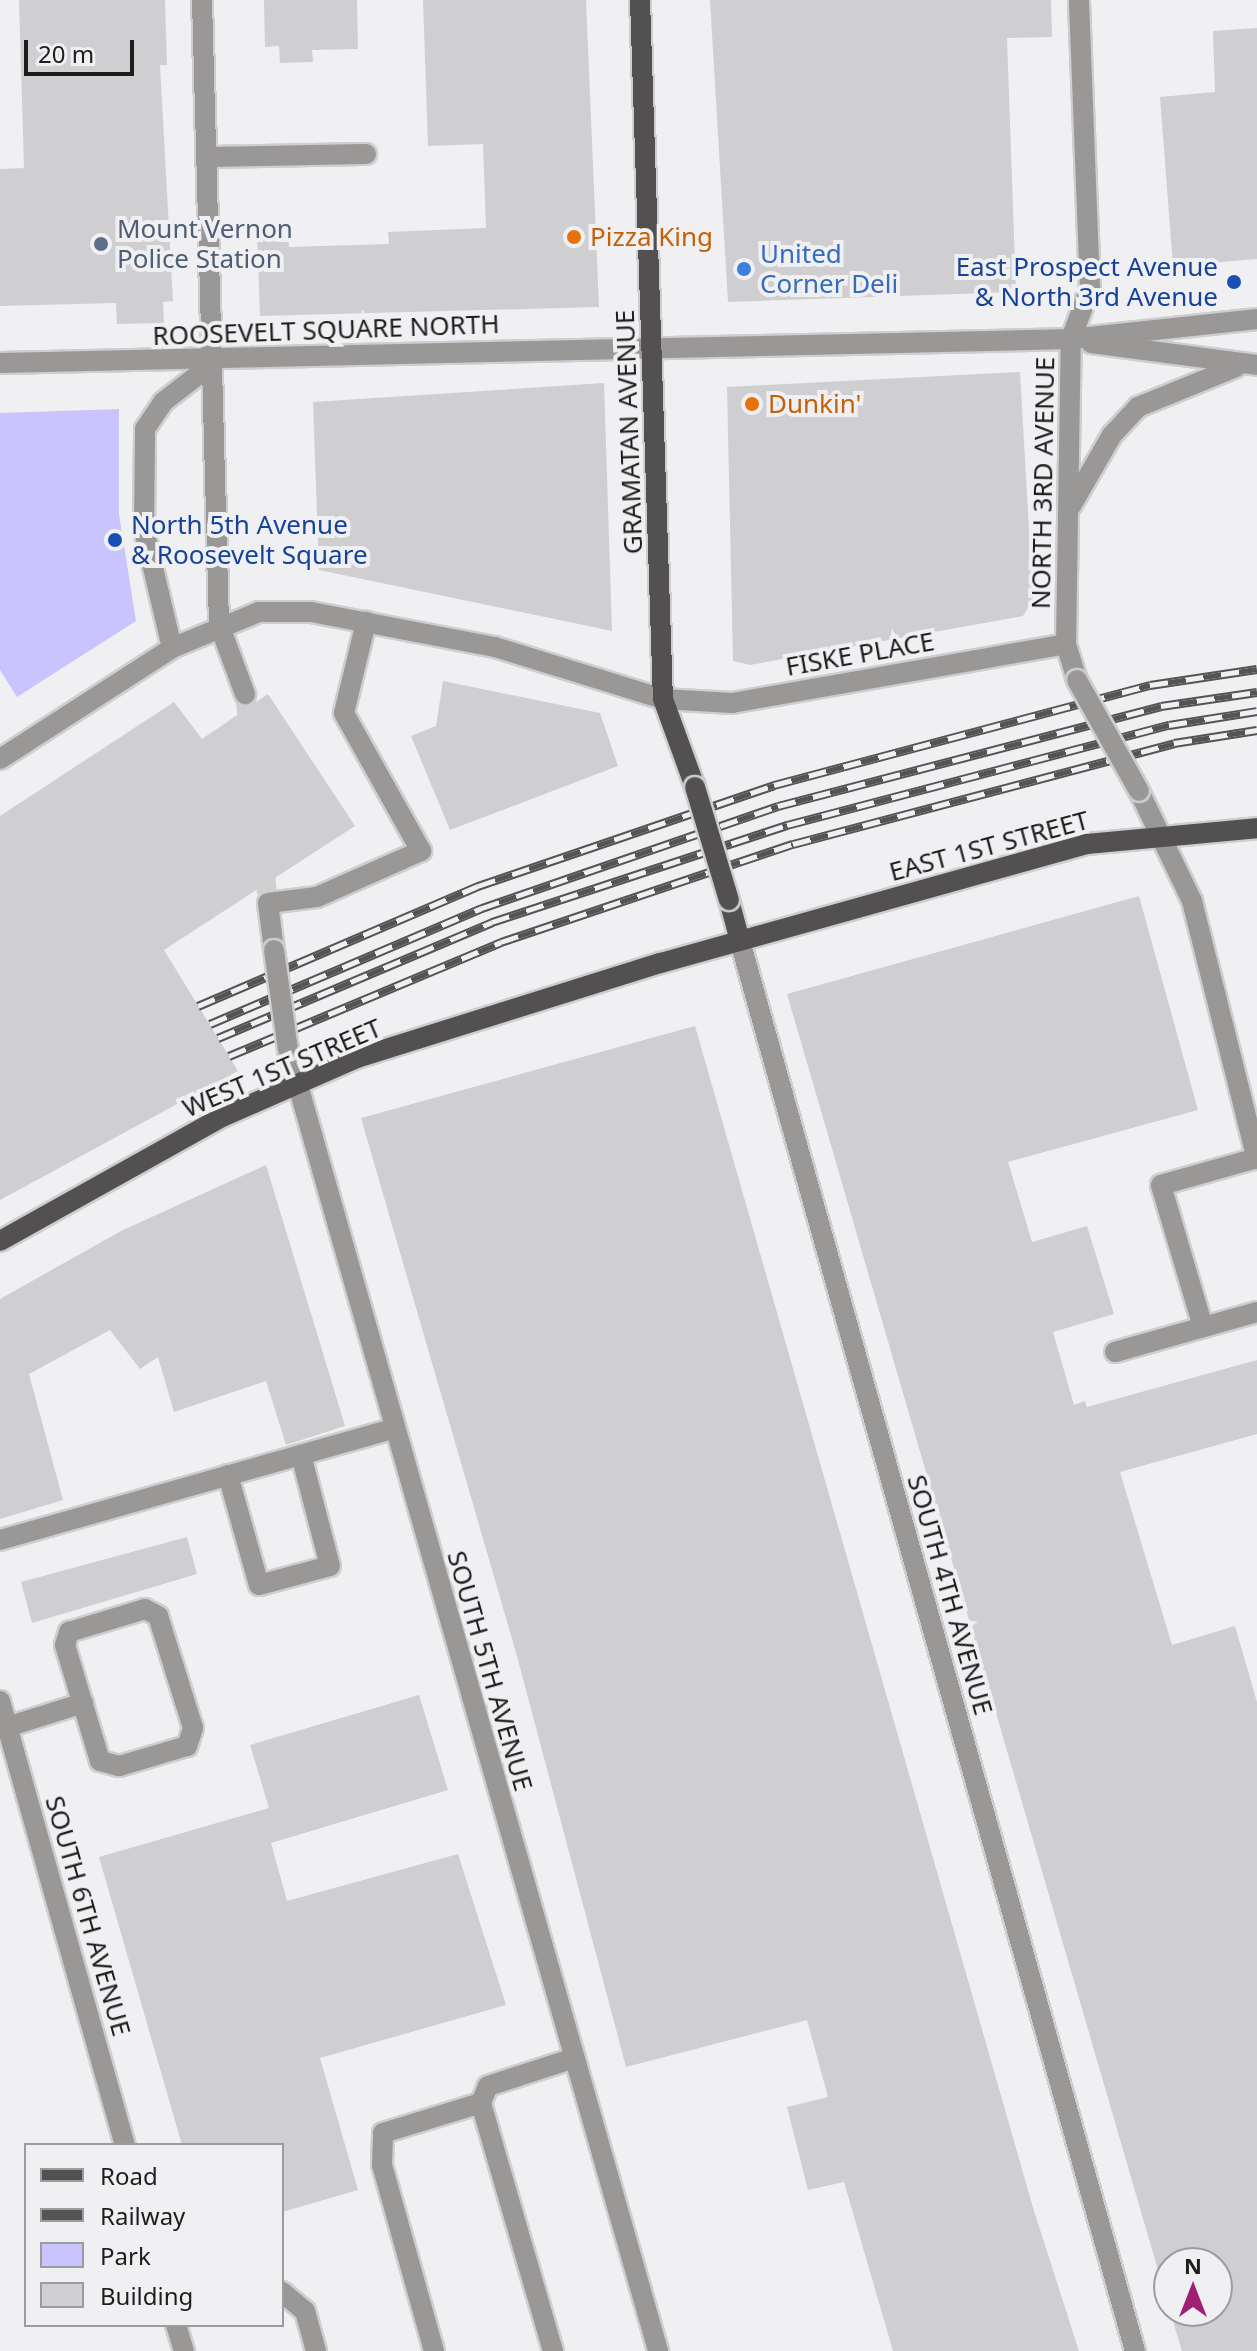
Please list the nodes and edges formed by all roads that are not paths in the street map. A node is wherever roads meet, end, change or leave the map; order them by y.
1 (202, 0) edge
2 (640, 0) edge
3 (1079, 0) edge
4 (366, 154) dead end
5 (209, 157) junction
6 (1257, 319) edge
7 (1071, 339) junction
8 (653, 344) junction
9 (216, 361) junction
10 (0, 363) edge
11 (1257, 365) edge
12 (1236, 367) junction
13 (1069, 509) junction
14 (366, 622) junction
15 (219, 624) junction
16 (1066, 644) junction
17 (172, 648) junction
18 (245, 694) tunnel mouth
19 (663, 699) junction
20 (0, 759) edge
21 (1257, 828) edge
22 (1159, 834) junction
23 (715, 854) joint
24 (740, 941) junction
25 (295, 1086) junction
26 (1257, 1158) edge
27 (0, 1241) edge
28 (1257, 1312) edge
29 (1203, 1327) junction
30 (1115, 1352) dead end
31 (393, 1429) junction
32 (301, 1455) junction
33 (228, 1475) junction
34 (0, 1540) edge
35 (83, 1703) junction
36 (3, 1715) edge
37 (574, 2058) junction
38 (481, 2103) junction
39 (124, 2143) edge
40 (284, 2294) edge
41 (177, 2327) edge
42 (184, 2351) edge
43 (316, 2351) edge
44 (434, 2351) edge
45 (553, 2351) edge
46 (658, 2351) edge
47 (1135, 2351) edge

1 - 5 street
2 - 8 main road, GRAMATAN AVENUE
3 - 7 street, NORTH 3RD AVENUE
4 - 5 street
5 - 9 street
6 - 7 street
7 - 8 street, ROOSEVELT SQUARE NORTH
7 - 12 street
7 - 13 street, NORTH 3RD AVENUE
8 - 9 street, ROOSEVELT SQUARE NORTH
8 - 19 main road, GRAMATAN AVENUE
9 - 10 street, ROOSEVELT SQUARE NORTH
9 - 15 street
9 - 17 street
11 - 12 street
12 - 13 street
13 - 16 street, NORTH 3RD AVENUE
14 - 15 street, FISKE PLACE
14 - 19 street, FISKE PLACE
14 - 25 street, SOUTH 5TH AVENUE, bridge
15 - 17 street, FISKE PLACE
15 - 18 street
16 - 19 street, FISKE PLACE
16 - 22 street, NORTH 3RD AVENUE, bridge
17 - 20 street, FISKE PLACE
19 - 23 main road, GRAMATAN AVENUE, bridge
21 - 22 main road, EAST 1ST STREET
22 - 24 main road, EAST 1ST STREET
22 - 26 street, NORTH 3RD AVENUE
23 - 24 main road, SOUTH 4TH AVENUE, bridge
24 - 25 main road, WEST 1ST STREET
24 - 47 street, SOUTH 4TH AVENUE
25 - 27 main road, WEST 1ST STREET
25 - 31 street, SOUTH 5TH AVENUE
26 - 29 street
28 - 29 street
29 - 30 street
31 - 32 street
31 - 37 street, SOUTH 5TH AVENUE
32 - 33 street
32 - 33 street
33 - 34 street
35 - 35 street
35 - 36 street
36 - 39 street, SOUTH 6TH AVENUE
37 - 38 street
37 - 46 street, SOUTH 5TH AVENUE
38 - 44 street
38 - 45 street
40 - 43 street
41 - 42 street

